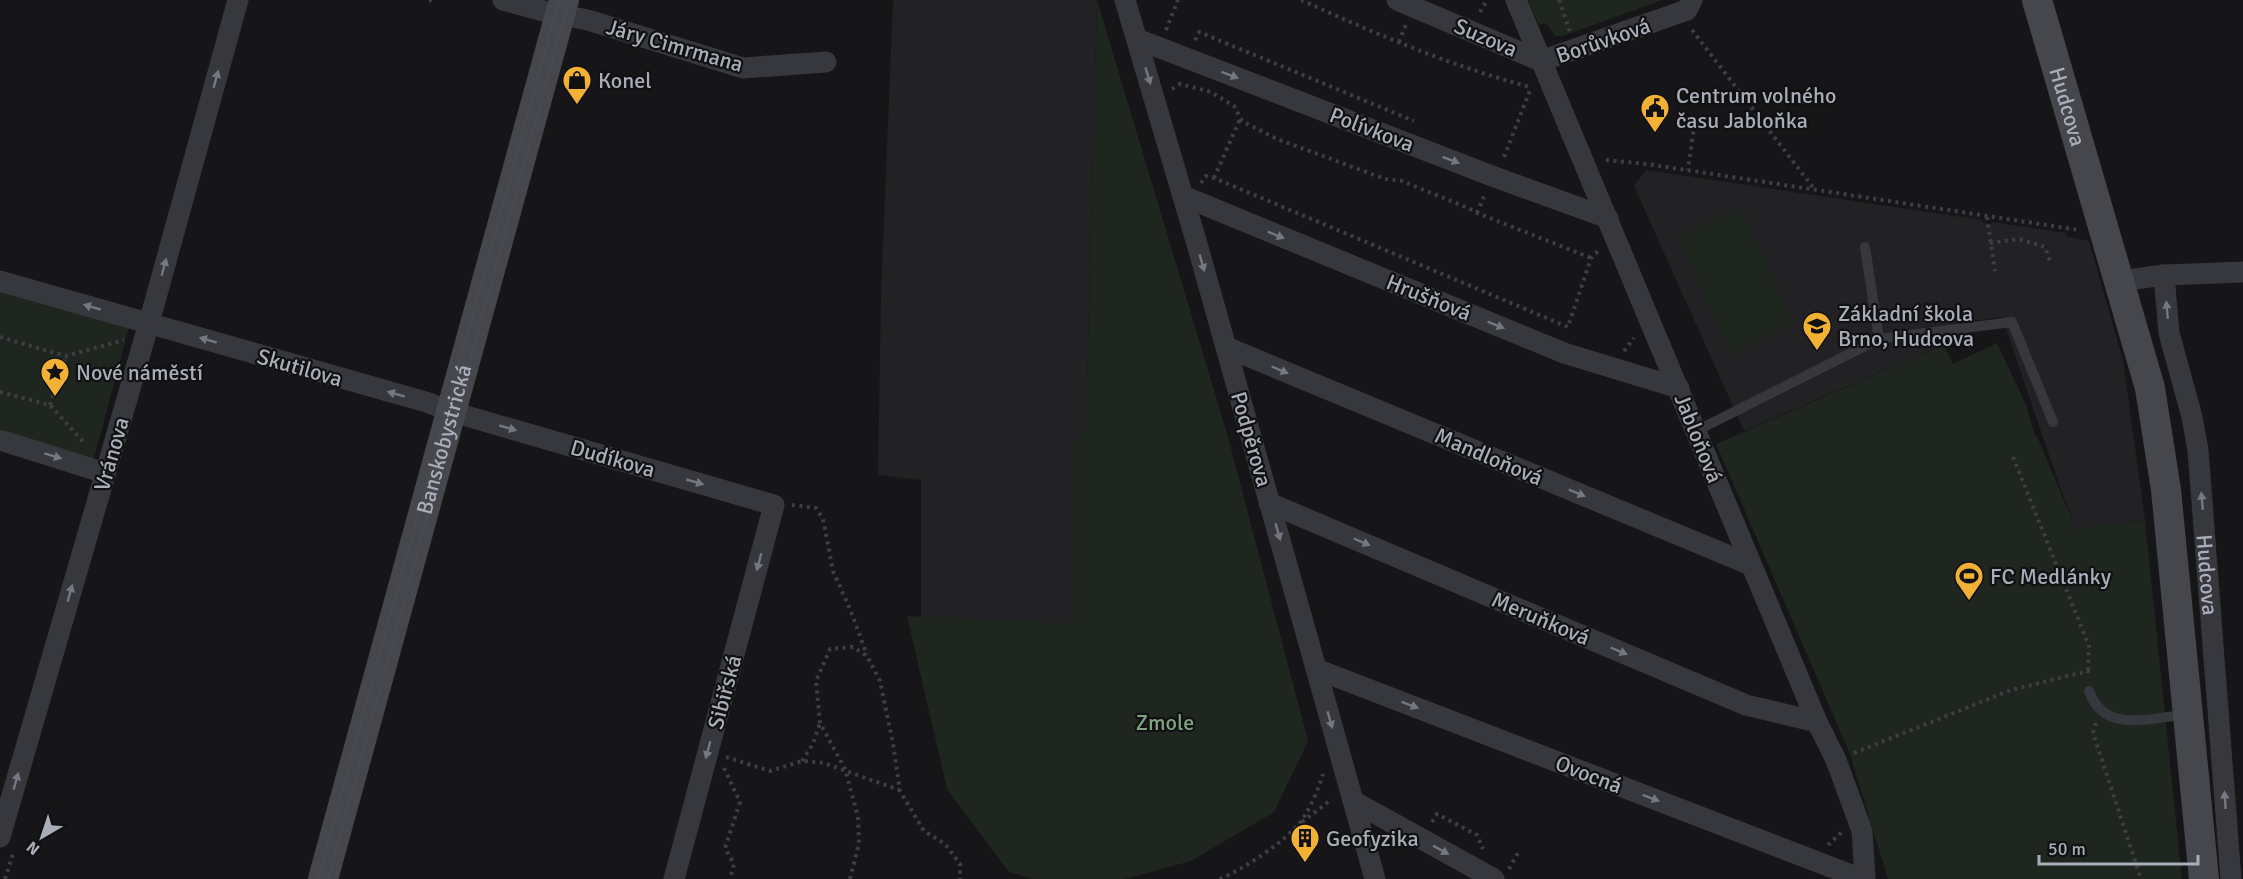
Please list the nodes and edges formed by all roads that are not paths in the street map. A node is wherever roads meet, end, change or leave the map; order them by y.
1 (238, 0) edge
2 (503, 0) edge
3 (1125, 0) edge
4 (1397, 0) edge
5 (1516, 0) edge
6 (1692, 0) edge
7 (2037, 0) edge
8 (562, 8) edge
9 (1137, 39) junction
10 (1541, 61) junction
11 (826, 62) dead end
12 (1187, 188) junction
13 (1608, 218) junction
14 (1864, 248) dead end
15 (2243, 272) edge
16 (2163, 275) junction
17 (0, 281) edge
18 (2120, 281) junction
19 (149, 323) junction
20 (1879, 339) junction
21 (1226, 347) junction
22 (1679, 388) junction
23 (452, 411) junction
24 (2053, 422) dead end
25 (1696, 431) junction
26 (0, 440) edge
27 (105, 473) junction
28 (1269, 502) junction
29 (774, 505) joint
30 (1751, 565) junction
31 (1316, 669) junction
32 (2089, 691) road end
33 (2189, 715) junction
34 (1817, 722) junction
35 (1345, 798) junction
36 (8, 841) edge
37 (323, 879) edge
38 (674, 879) edge
39 (1375, 879) edge
40 (1494, 879) edge
41 (1863, 879) edge
42 (2204, 879) edge
43 (2232, 879) edge

19 -> 1 street, Vránova
2 - 8 street, Járy Cimrmana
3 - 9 street, Podpěrova
4 - 10 street, Suzova
5 - 10 street, Jabloňová
6 - 10 street, Borůvková
7 - 18 street, Hudcova
8 - 11 street, Járy Cimrmana
8 - 23 street, Banskobystrická
9 -> 12 street, Podpěrova
9 -> 13 street, Polívkova
10 - 13 street, Jabloňová
12 -> 21 street, Podpěrova
12 -> 22 street, Hrušňová
13 - 22 street, Jabloňová
14 - 20 lane
15 - 16 street
16 - 18 street
43 -> 16 street, Hudcova
19 -> 17 street
18 - 33 street, Hudcova
23 -> 19 street, Skutilova
19 - 27 street, Vránova
20 - 24 lane
20 - 25 lane
21 - 28 street, Podpěrova
21 -> 30 street, Mandloňová
22 - 25 street, Jabloňová
23 -> 29 street, Dudíkova
23 - 37 street, Banskobystrická
25 - 30 street, Jabloňová
26 -> 27 street
36 -> 27 street, Vránova
28 -> 31 street, Podpěrova
28 -> 34 street, Meruňková
29 -> 38 street, Sibiřská
30 - 34 street, Jabloňová
31 -> 35 street, Podpěrova
31 -> 41 street, Ovocná
32 - 33 lane
33 - 42 street, Hudcova
34 - 41 street, Jabloňová
35 - 39 street, Podpěrova
35 -> 40 street

